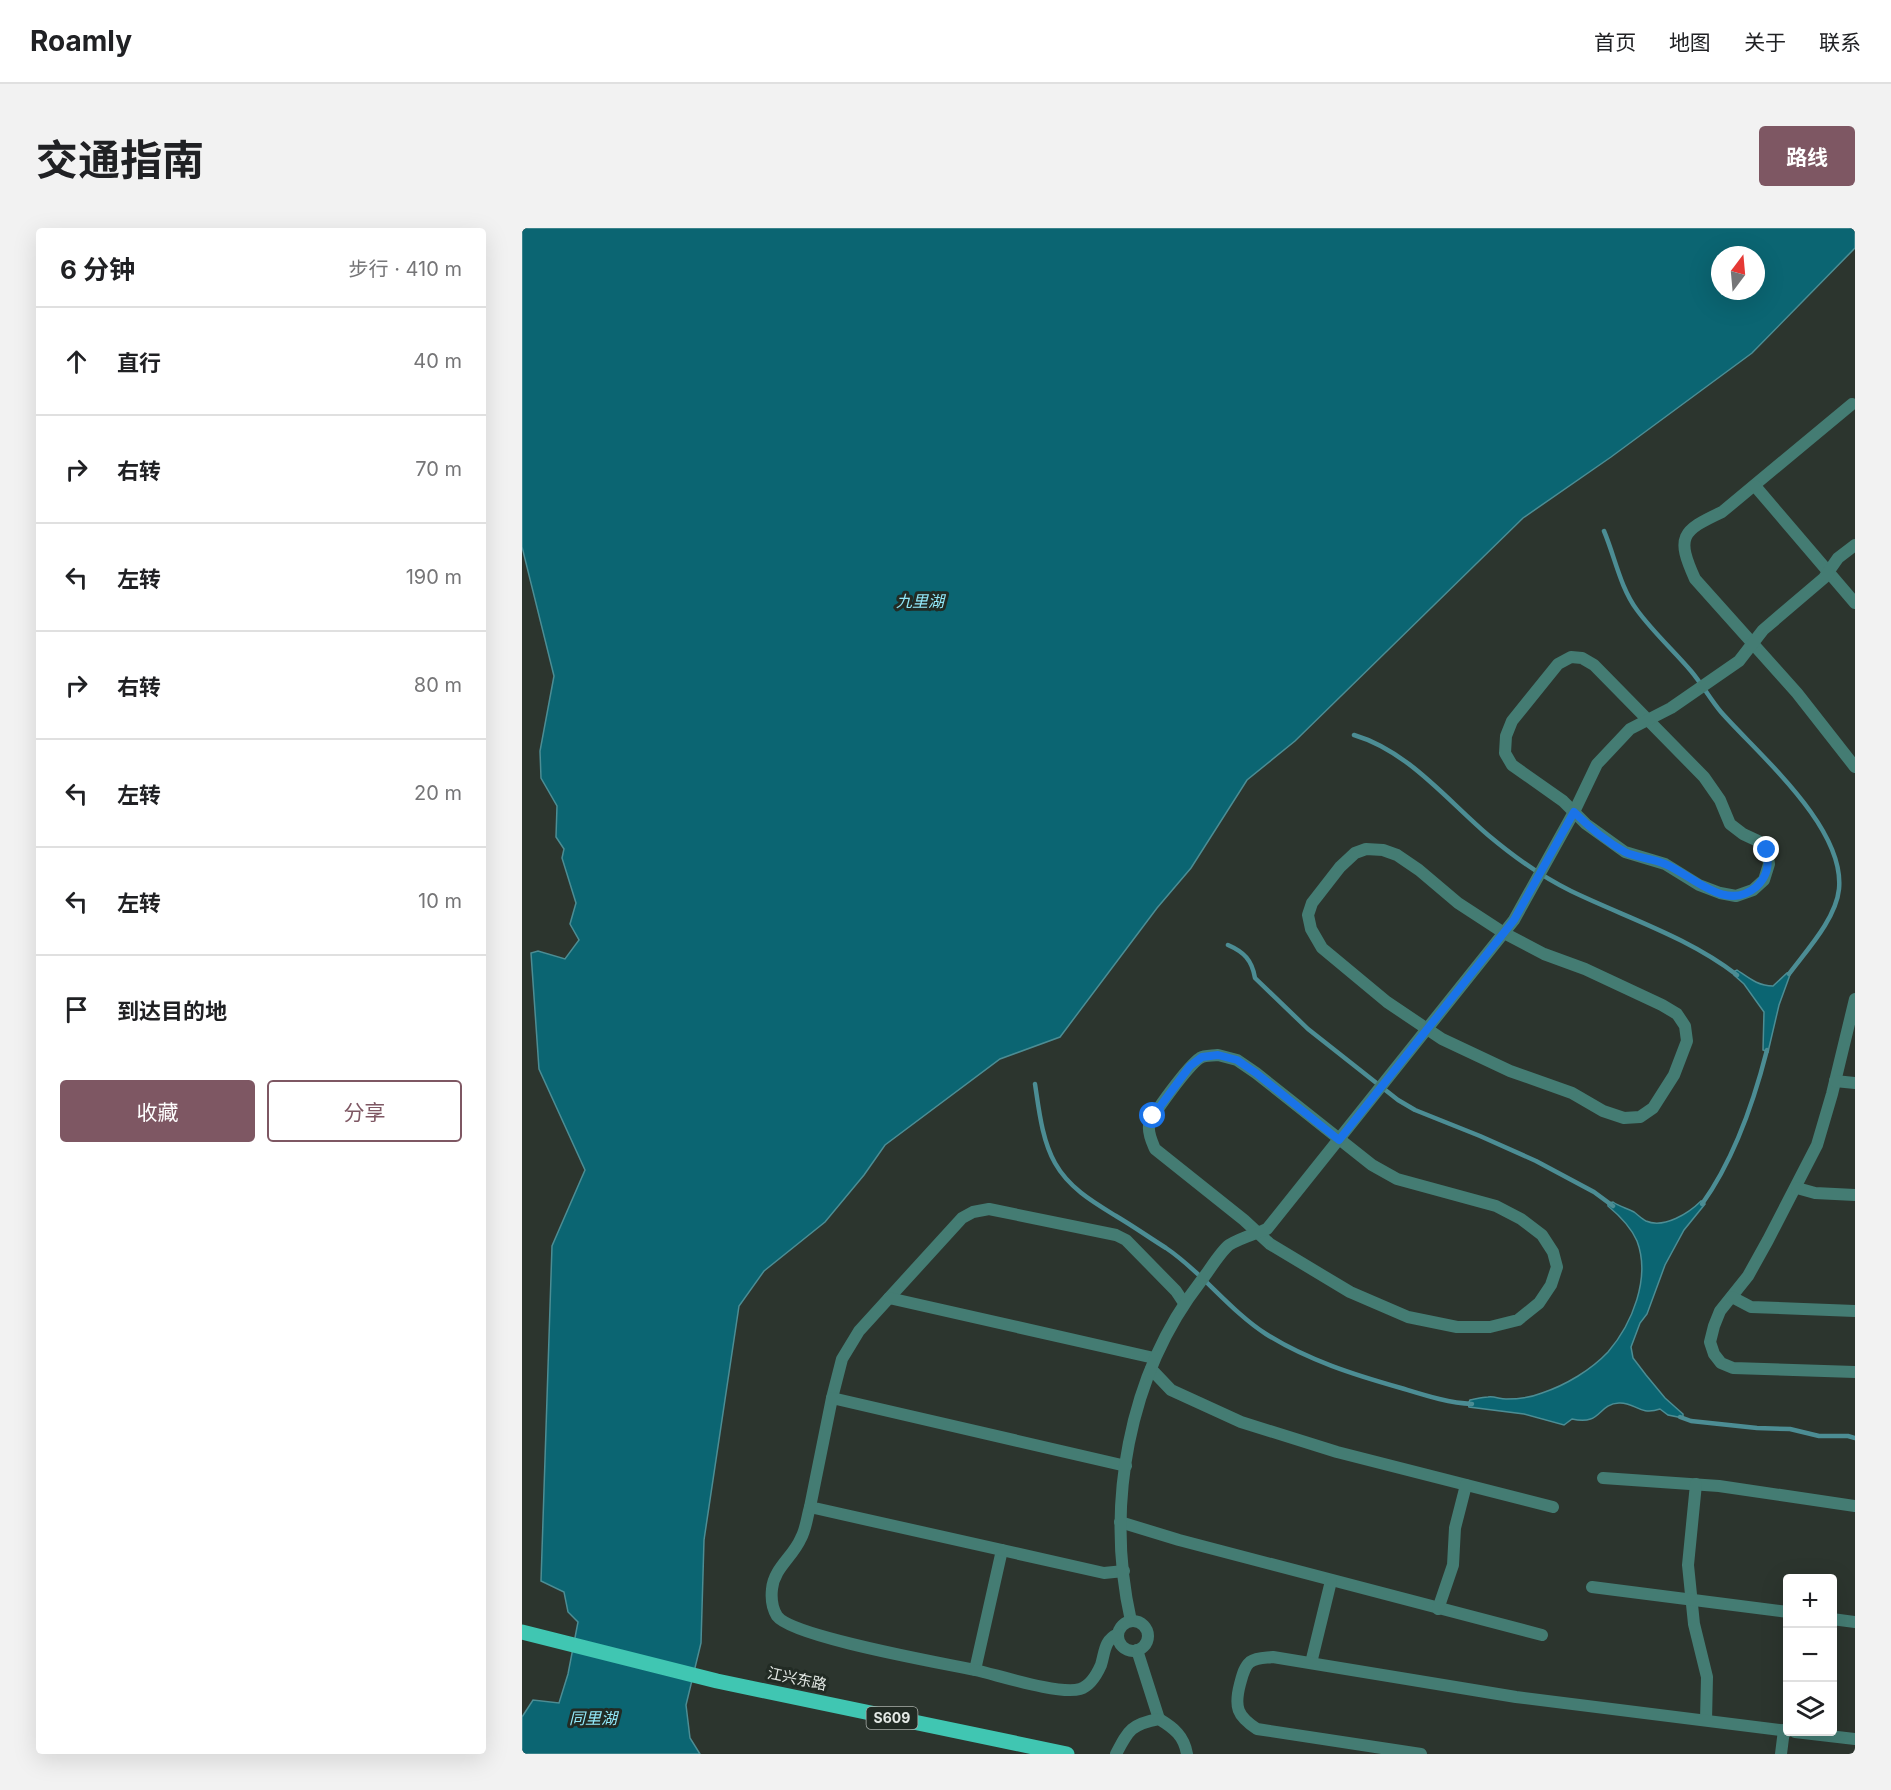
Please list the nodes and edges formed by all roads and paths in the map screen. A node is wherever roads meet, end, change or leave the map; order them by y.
1 (1854, 406) edge
2 (1755, 486) junction
3 (1855, 545) edge
4 (1828, 572) junction
5 (1855, 603) edge
6 (1753, 644) junction
7 (1648, 720) junction
8 (1851, 755) edge
9 (1855, 767) edge
10 (1574, 812) junction
11 (1504, 933) junction
12 (1855, 999) edge
13 (1427, 1029) junction
14 (1835, 1081) junction
15 (1855, 1083) edge
16 (1339, 1140) junction
17 (1797, 1188) junction
18 (1855, 1195) edge
19 (1258, 1233) junction
20 (1732, 1297) junction
21 (889, 1298) junction
22 (1184, 1303) junction
23 (1855, 1311) edge
24 (1153, 1364) junction
25 (1855, 1372) edge
26 (832, 1398) junction
27 (1126, 1466) junction
28 (1603, 1478) dead end
29 (1696, 1484) junction
30 (1466, 1485) junction
31 (1855, 1506) edge
32 (1553, 1507) dead end
33 (810, 1508) junction
34 (1120, 1521) junction
35 (1002, 1550) junction
36 (1124, 1571) junction
37 (1331, 1581) junction
38 (1592, 1587) dead end
39 (1692, 1599) junction
40 (1438, 1609) junction
41 (1783, 1611) edge
42 (1837, 1620) edge
43 (1131, 1621) junction
44 (1855, 1622) edge
45 (528, 1633) edge
46 (1118, 1634) junction
47 (1542, 1635) dead end
48 (1137, 1650) junction
49 (1311, 1663) junction
50 (975, 1670) junction
51 (1159, 1719) junction
52 (1706, 1720) junction
53 (1783, 1730) edge
54 (1787, 1736) edge
55 (1830, 1736) edge
56 (1855, 1739) edge
57 (1067, 1754) edge
58 (1116, 1754) edge
59 (1187, 1754) edge
60 (1421, 1754) edge
61 (1781, 1754) edge

1 - 2 street
2 - 4 street
2 - 6 street
3 - 4 street
4 - 5 street
4 - 6 street
6 - 7 street
6 - 8 street
7 - 10 street
7 - 10 street
7 - 10 street
8 - 9 street
10 - 11 street
11 - 13 street
11 - 13 street
11 - 13 street
12 - 14 street
13 - 16 street
14 - 15 street
14 - 17 street
16 - 19 street
16 - 19 street
16 - 19 street
17 - 18 street
17 - 20 street
19 - 22 street
20 - 23 street
20 - 25 street
21 - 22 street
21 - 24 street
21 - 26 street
22 - 24 street
24 - 27 street
24 - 30 street
26 - 27 street
26 - 33 street
27 - 34 street
28 - 29 street
29 - 31 street
29 - 39 street
30 - 32 street
30 - 40 street
33 - 35 street
33 - 50 street
34 - 36 street
34 - 37 street
35 - 36 street
35 - 50 street
36 - 43 street
37 - 40 street
37 - 49 street
38 - 39 street
39 - 41 street
39 - 52 street
40 - 47 street
42 - 44 street
43 - 46 street
43 - 48 street
45 - 57 main road, 江兴东路 / S609
46 - 48 street
46 - 50 street
48 - 51 street
49 - 52 street
49 - 60 street
51 - 58 street
51 - 59 street
52 - 53 street
54 - 61 street
55 - 56 street

